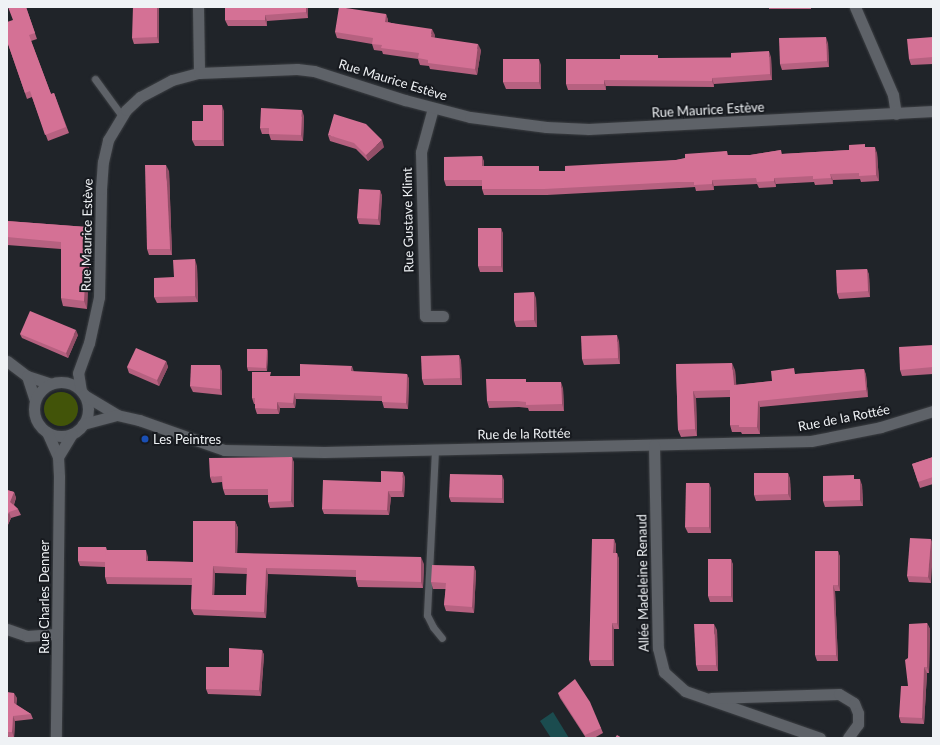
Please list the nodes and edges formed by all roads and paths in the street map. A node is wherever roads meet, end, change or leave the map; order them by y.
1 (198, 7) edge
2 (855, 7) edge
3 (199, 73) junction
4 (95, 79) dead end
5 (434, 108) junction
6 (933, 111) edge
7 (896, 114) junction
8 (122, 116) junction
9 (443, 316) dead end
10 (7, 361) edge
11 (78, 373) junction
12 (27, 376) junction
13 (56, 383) junction
14 (83, 393) junction
15 (35, 400) junction
16 (933, 411) edge
17 (116, 415) junction
18 (83, 424) junction
19 (47, 432) junction
20 (72, 434) junction
21 (654, 445) junction
22 (436, 450) junction
23 (58, 457) junction
24 (7, 629) edge
25 (55, 634) junction
26 (442, 638) dead end
27 (702, 698) junction
28 (56, 738) edge
29 (820, 738) edge
30 (848, 738) edge

1 - 3 street
2 - 7 street
3 - 5 street, Rue Maurice Estève
3 - 8 street, Rue Maurice Estève
4 - 8 lane
5 - 7 street, Rue Maurice Estève
5 - 9 street, Rue Gustave Klimt
6 - 7 street, Rue Maurice Estève
8 - 11 street, Rue Maurice Estève
10 - 12 street
11 - 13 street
11 - 14 street, Rue Maurice Estève
12 - 13 street
12 - 15 street
13 - 14 street
13 - 15 street
14 - 17 street, Rue de la Rottée
14 - 18 street
15 - 19 street
16 - 21 street, Rue de la Rottée
17 - 18 street, Rue de la Rottée
17 - 22 street, Rue de la Rottée
18 - 20 street
19 - 20 street
19 - 23 street, Rue Charles Denner
20 - 23 street
21 - 22 street, Rue de la Rottée
21 - 27 street, Allée Madeleine Renaud
22 - 26 lane
23 - 25 street, Rue Charles Denner
24 - 25 street
25 - 28 street, Rue Charles Denner
27 - 29 street, Allée Madeleine Renaud
27 - 30 street

